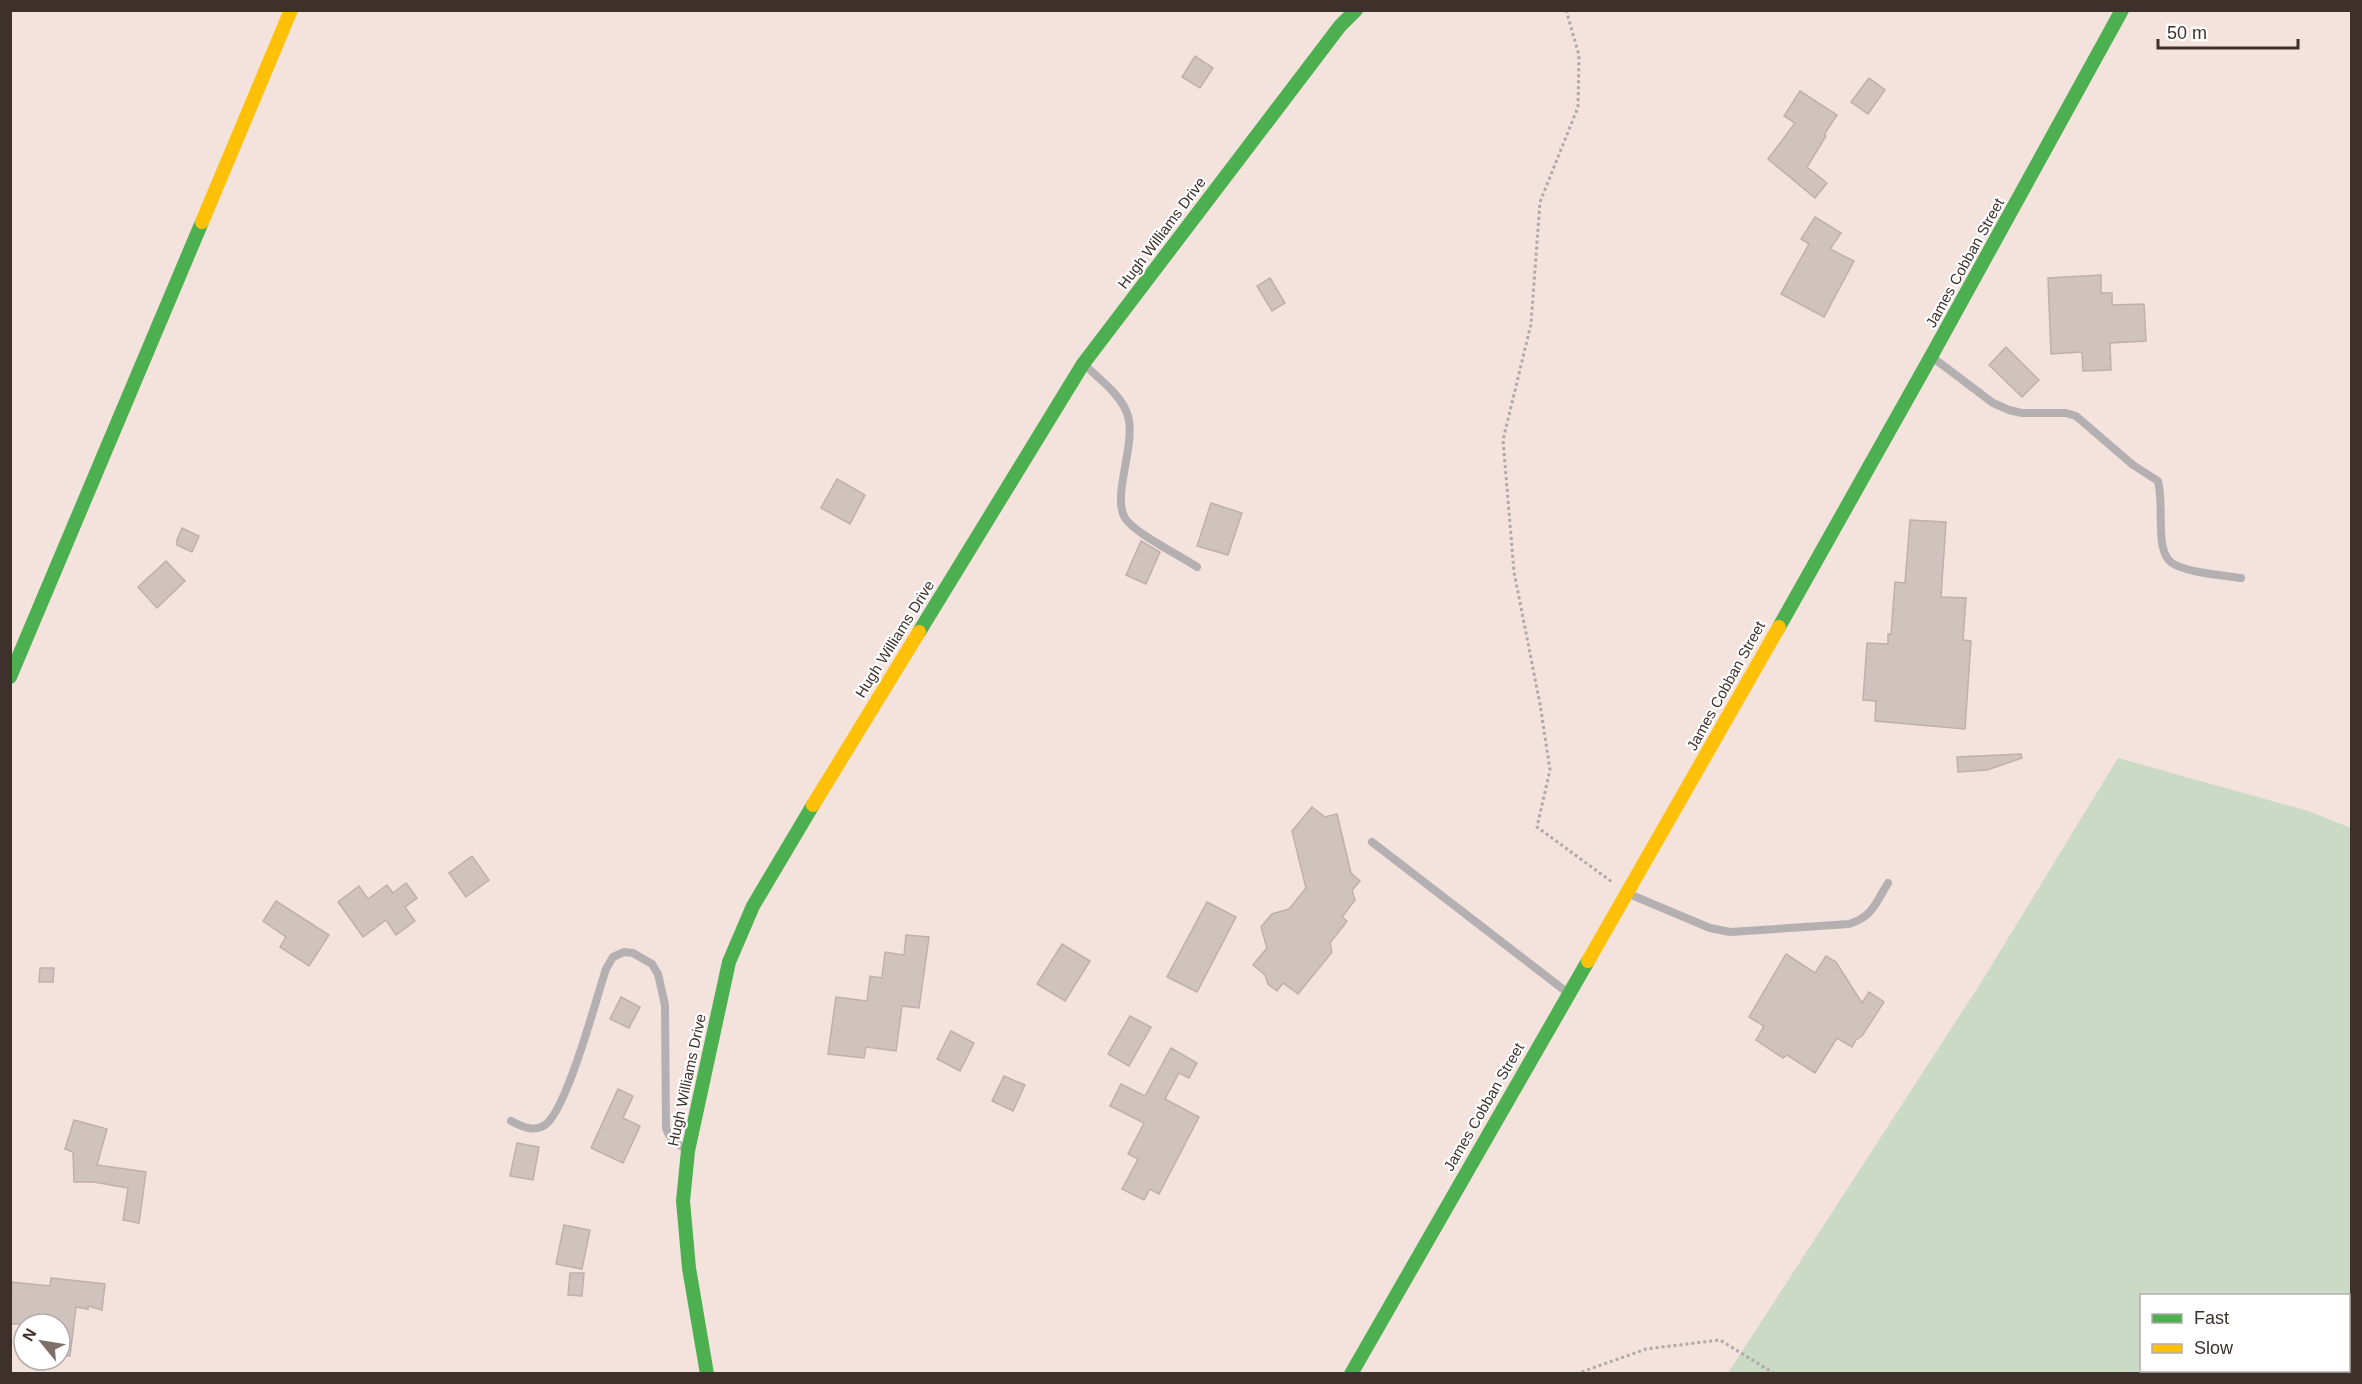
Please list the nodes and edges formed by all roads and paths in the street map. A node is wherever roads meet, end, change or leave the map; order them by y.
1 (291, 10) edge
2 (1356, 10) edge
3 (1566, 10) edge
4 (2122, 10) edge
5 (1931, 356) junction
6 (1083, 364) junction
7 (1197, 567) dead end
8 (2241, 578) dead end
9 (10, 677) edge
10 (1372, 842) dead end
11 (1888, 884) dead end
12 (1628, 893) junction
13 (1568, 993) junction
14 (511, 1121) dead end
15 (688, 1151) junction
16 (707, 1374) edge
17 (1351, 1374) edge
18 (1576, 1374) edge
19 (1775, 1374) edge

1 - 9 street
2 - 6 street, Hugh Williams Drive
3 - 12 path
4 - 5 street, James Cobban Street
5 - 8 lane
5 - 12 street, James Cobban Street
6 - 7 lane
6 - 15 street, Hugh Williams Drive
10 - 13 lane
11 - 12 lane
12 - 13 street, James Cobban Street
13 - 17 street, James Cobban Street
14 - 15 lane
15 - 16 street, Hugh Williams Drive
18 - 19 path

